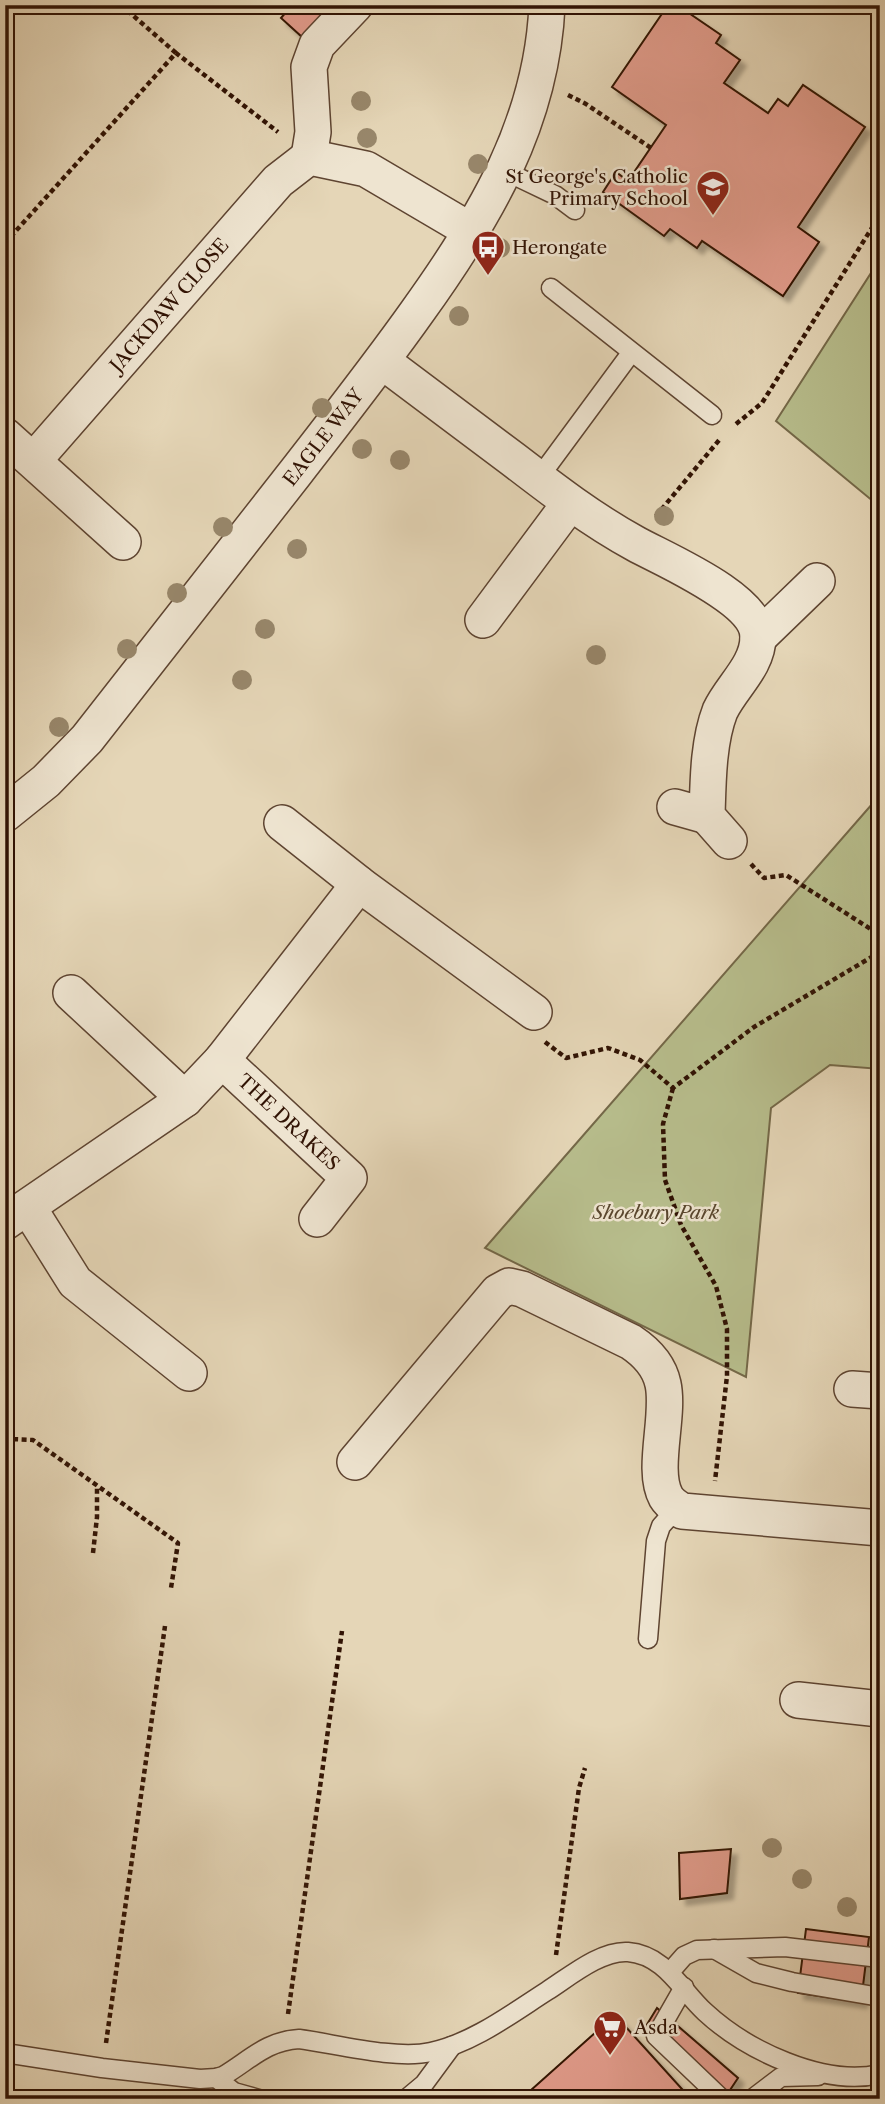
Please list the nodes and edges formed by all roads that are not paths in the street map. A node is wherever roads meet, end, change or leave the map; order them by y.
1 (355, 5) edge
2 (547, 5) edge
3 (309, 157) junction
4 (505, 171) junction
5 (575, 210) dead end
6 (473, 232) junction
7 (551, 288) dead end
8 (631, 353) junction
9 (382, 361) junction
10 (712, 415) dead end
11 (5, 436) edge
12 (34, 460) junction
13 (538, 479) junction
14 (570, 503) junction
15 (123, 542) dead end
16 (817, 581) dead end
17 (483, 620) dead end
18 (758, 638) junction
19 (5, 814) edge
20 (704, 821) road end
21 (282, 823) dead end
22 (359, 884) junction
23 (71, 993) dead end
24 (534, 1012) road end
25 (222, 1060) junction
26 (185, 1099) junction
27 (17, 1215) edge
28 (317, 1219) dead end
29 (189, 1373) dead end
30 (355, 1462) dead end
31 (696, 1512) junction
32 (880, 1528) edge
33 (648, 1639) dead end
34 (798, 1700) dead end
35 (880, 1709) edge
36 (714, 1949) junction
37 (880, 1958) edge
38 (670, 1972) junction
39 (684, 1987) junction
40 (880, 1997) edge
41 (452, 2046) junction
42 (5, 2053) edge
43 (880, 2074) edge
44 (835, 2075) junction
45 (216, 2078) junction
46 (259, 2099) edge
47 (406, 2099) edge
48 (722, 2099) edge
49 (752, 2099) edge

1 - 3 street
2 - 4 street, EAGLE WAY
3 - 6 street
3 - 12 street, JACKDAW CLOSE
4 - 5 lane
4 - 6 street, EAGLE WAY
6 - 9 street, EAGLE WAY
7 - 8 lane
8 - 10 lane
8 - 13 lane
9 - 13 street
9 - 19 street, EAGLE WAY
11 - 12 street
12 - 15 street
13 - 14 street
14 - 17 street
14 - 18 street
16 - 18 street
18 - 20 street
21 - 22 street
22 - 24 street
22 - 25 street, THE DRAKES
23 - 26 street
25 - 26 street, THE DRAKES
25 - 28 street, THE DRAKES
26 - 27 street, THE DRAKES
27 - 29 street, THE DRAKES
30 - 31 street
31 - 32 street
31 - 33 lane
34 - 35 street
36 - 37 lane
36 - 38 lane
36 - 40 lane
38 - 39 lane
38 - 41 lane
39 - 44 lane
39 - 48 lane
41 - 45 lane
41 - 47 lane
42 - 45 lane
43 - 44 lane
44 - 49 lane
45 - 46 lane

